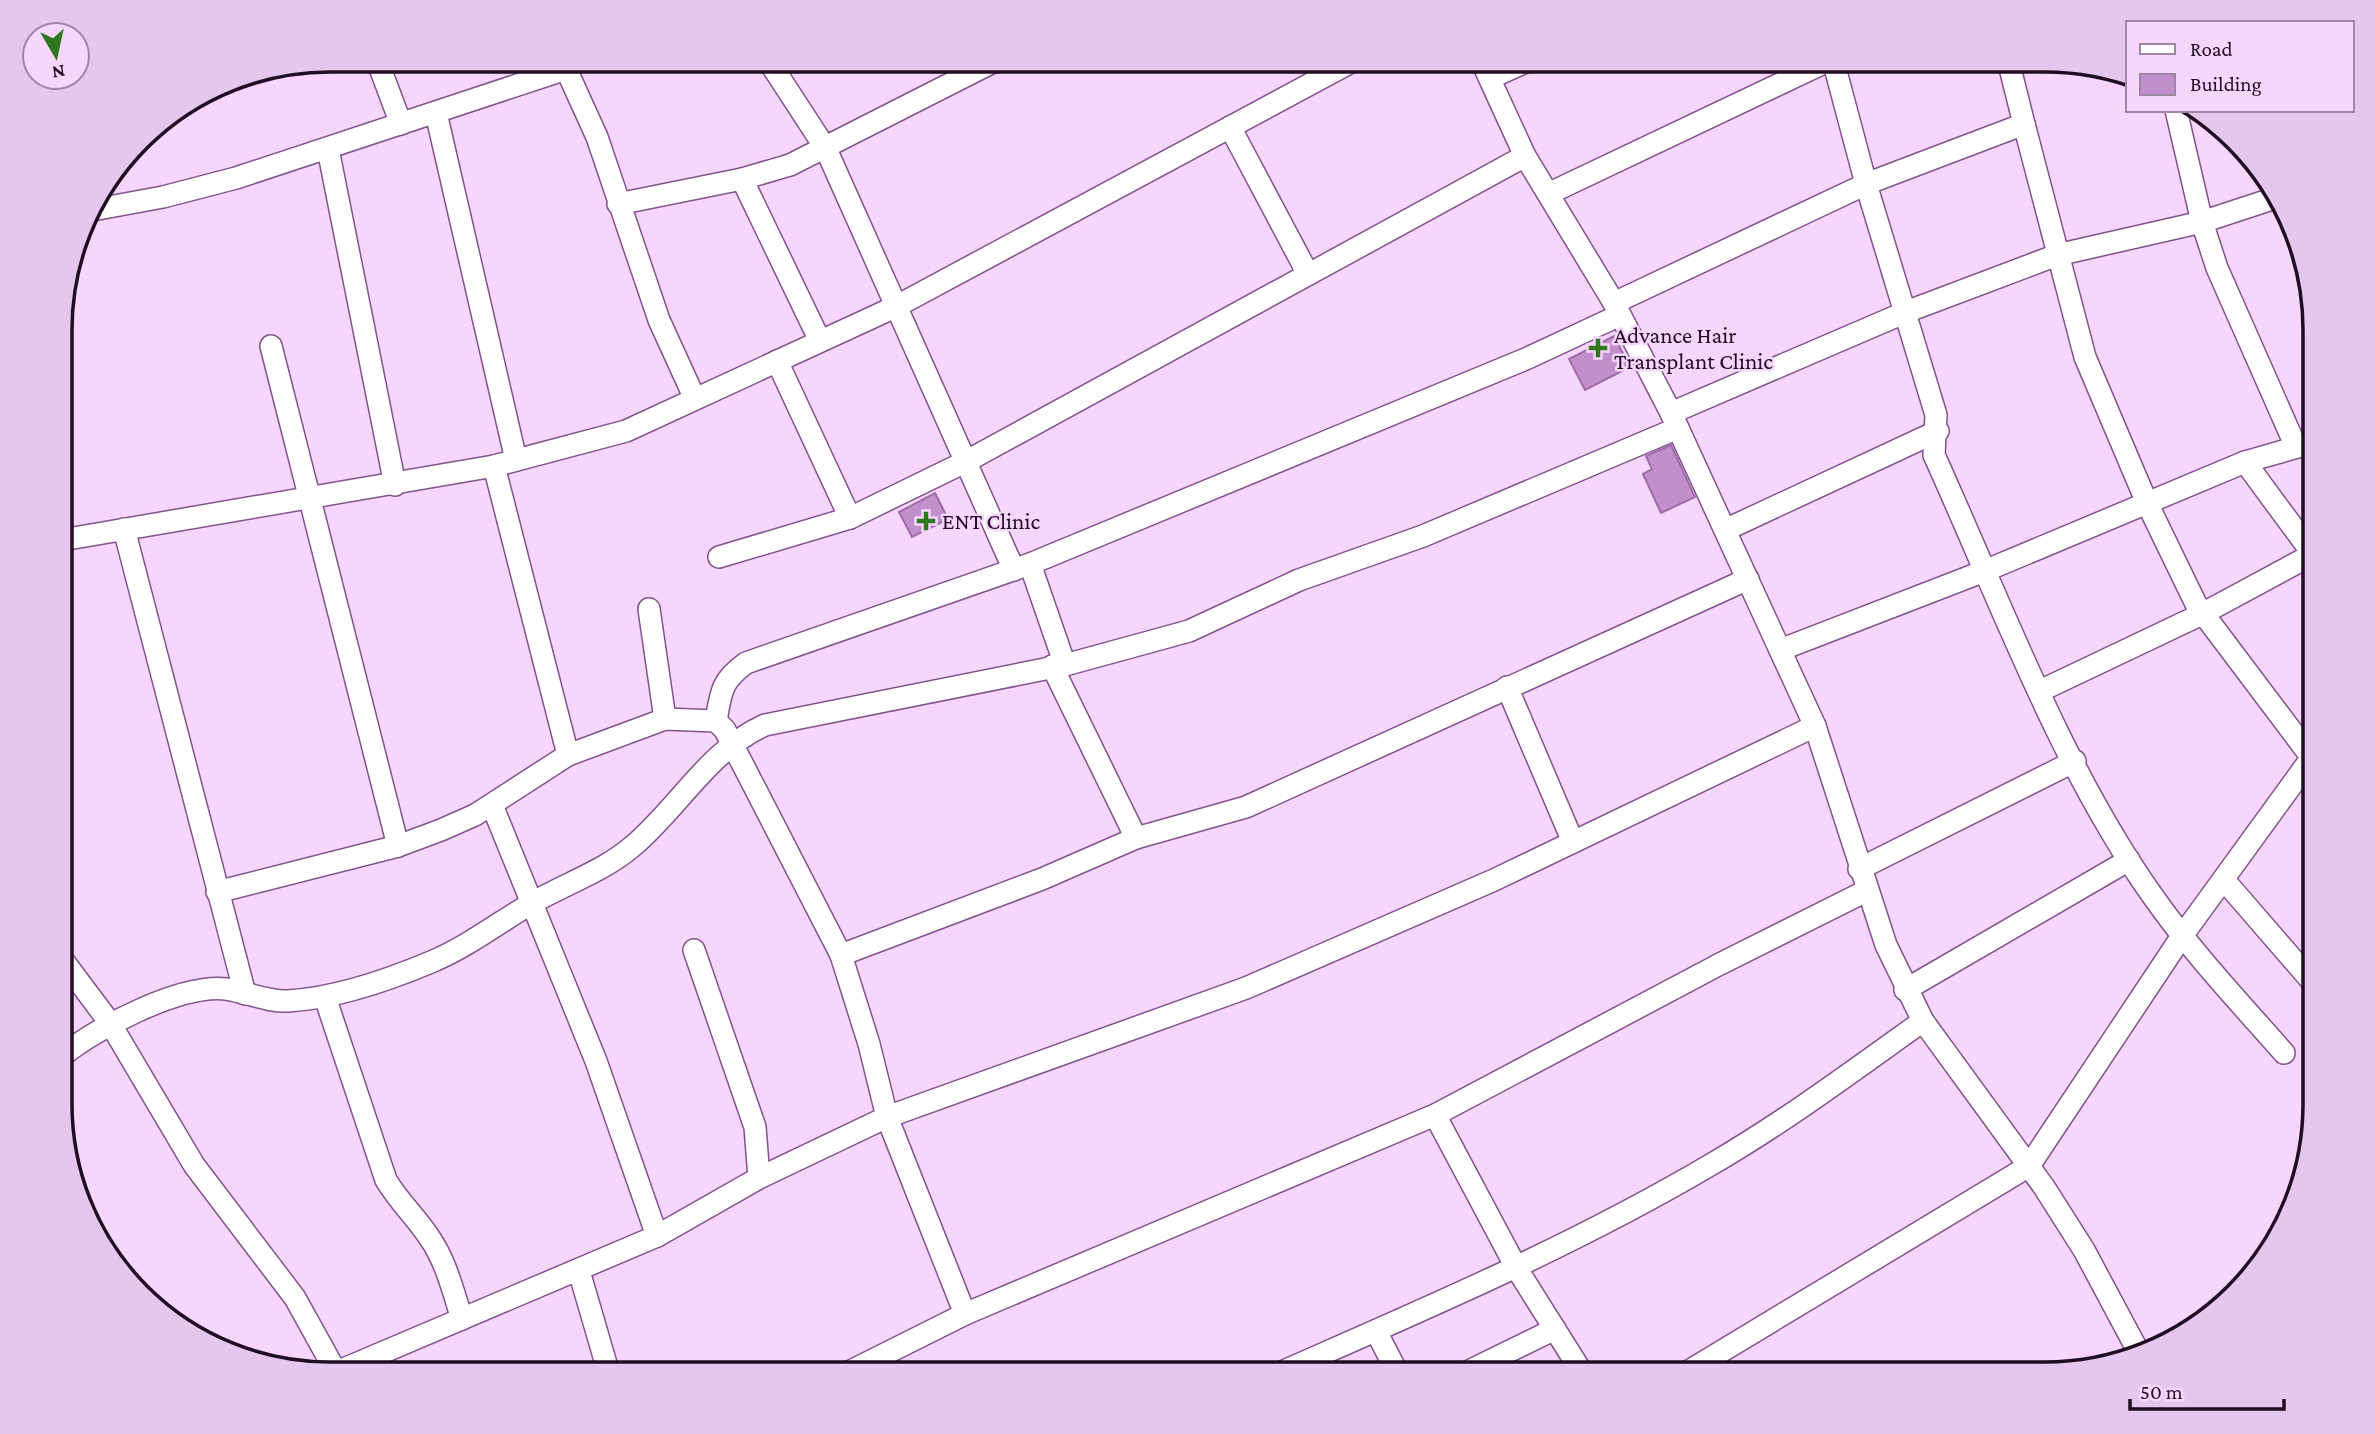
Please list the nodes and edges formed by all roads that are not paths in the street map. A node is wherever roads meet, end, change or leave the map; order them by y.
1 (382, 72) edge
2 (543, 72) edge
3 (568, 72) edge
4 (776, 72) edge
5 (974, 72) edge
6 (1333, 72) edge
7 (1487, 72) edge
8 (1807, 72) edge
9 (1835, 72) edge
10 (2011, 72) edge
11 (2176, 112) edge
12 (436, 113) junction
13 (401, 124) junction
14 (2024, 124) junction
15 (1230, 127) junction
16 (328, 149) junction
17 (826, 149) junction
18 (1525, 156) junction
19 (743, 180) junction
20 (1866, 184) junction
21 (1550, 193) junction
22 (2268, 200) edge
23 (618, 204) junction
24 (102, 208) edge
25 (2202, 222) junction
26 (2057, 255) junction
27 (1308, 274) junction
28 (897, 306) junction
29 (1617, 309) junction
30 (1906, 312) junction
31 (820, 341) junction
32 (271, 346) dead end
33 (777, 361) junction
34 (695, 399) junction
35 (1674, 421) junction
36 (1938, 431) junction
37 (2303, 441) edge
38 (2303, 446) edge
39 (516, 460) junction
40 (967, 461) junction
41 (2245, 462) junction
42 (494, 466) junction
43 (395, 485) junction
44 (310, 498) junction
45 (2147, 503) junction
46 (850, 518) junction
47 (124, 529) junction
48 (1725, 530) junction
49 (72, 538) edge
50 (2303, 540) edge
51 (719, 557) dead end
52 (2303, 561) edge
53 (1022, 567) junction
54 (1987, 570) junction
55 (1748, 579) junction
56 (649, 609) dead end
57 (2202, 614) junction
58 (1780, 650) junction
59 (1059, 665) junction
60 (1507, 687) junction
61 (2040, 691) junction
62 (665, 719) junction
63 (716, 721) junction
64 (1815, 726) junction
65 (731, 743) junction
66 (2303, 744) edge
67 (568, 755) junction
68 (2075, 761) junction
69 (2303, 773) edge
70 (492, 805) junction
71 (1136, 838) junction
72 (1573, 842) junction
73 (398, 845) junction
74 (2129, 860) junction
75 (1859, 869) junction
76 (2224, 880) junction
77 (1866, 891) junction
78 (217, 892) junction
79 (533, 902) junction
80 (2182, 936) junction
81 (694, 950) dead end
82 (841, 956) junction
83 (2303, 971) edge
84 (72, 972) edge
85 (1905, 990) junction
86 (245, 994) junction
87 (325, 997) junction
88 (1923, 1021) junction
89 (110, 1023) junction
90 (72, 1048) edge
91 (2284, 1053) dead end
92 (1435, 1115) junction
93 (887, 1116) junction
94 (2028, 1166) junction
95 (759, 1178) junction
96 (657, 1236) junction
97 (1517, 1269) junction
98 (579, 1271) junction
99 (965, 1314) junction
100 (462, 1318) junction
101 (1555, 1329) junction
102 (1376, 1331) junction
103 (2134, 1347) edge
104 (328, 1362) edge
105 (360, 1362) edge
106 (606, 1362) edge
107 (869, 1362) edge
108 (1305, 1362) edge
109 (1392, 1362) edge
110 (1488, 1362) edge
111 (1576, 1362) edge
112 (1704, 1362) edge

1 - 13 street
2 - 12 street
3 - 23 street
4 - 17 street
5 - 17 street
6 - 15 street
7 - 18 street
8 - 21 street
9 - 20 street
10 - 14 street
11 - 25 street
12 - 13 street
12 - 39 street
13 - 16 street
14 - 20 street
14 - 26 street
15 - 27 street
15 - 28 street
16 - 24 street
16 - 43 street
17 - 19 street
17 - 28 street
18 - 21 street
18 - 27 street
19 - 23 street
19 - 31 street
20 - 29 street
20 - 30 street
21 - 29 street
22 - 25 street
23 - 34 street
25 - 26 street
25 - 37 street
26 - 30 street
26 - 45 street
27 - 40 street
28 - 31 street
28 - 40 street
29 - 35 street
29 - 53 street
30 - 35 street
30 - 36 street
31 - 33 street
32 - 44 street
33 - 34 street
33 - 46 street
34 - 39 street
35 - 48 street
35 - 59 street
36 - 48 street
36 - 54 street
38 - 41 street
39 - 42 street
40 - 46 street
40 - 53 street
41 - 45 street
41 - 50 street
42 - 43 street
42 - 67 street
43 - 44 street
44 - 47 street
44 - 73 street
45 - 54 street
45 - 57 street
46 - 51 street
47 - 49 street
47 - 78 street
48 - 55 street
52 - 57 street
53 - 59 street
53 - 63 street
54 - 58 street
54 - 61 street
55 - 58 street
55 - 60 street
56 - 62 street
57 - 61 street
57 - 66 street
58 - 64 street
59 - 65 street
59 - 71 street
60 - 71 street
60 - 72 street
61 - 68 street
62 - 63 street
62 - 67 street
63 - 65 street
64 - 72 street
64 - 75 street
65 - 79 street
65 - 82 street
67 - 70 street
68 - 74 street
68 - 75 street
69 - 76 street
70 - 73 street
70 - 79 street
71 - 82 street
72 - 93 street
73 - 78 street
74 - 80 street
74 - 85 street
75 - 77 street
76 - 80 street
76 - 83 street
77 - 85 street
77 - 92 street
78 - 86 street
79 - 87 street
79 - 96 street
80 - 91 street
80 - 94 street
81 - 95 street
82 - 93 street
84 - 89 street
85 - 88 street
86 - 87 street
86 - 89 street
87 - 100 street
88 - 94 street
88 - 97 street
89 - 90 street
89 - 104 street
92 - 97 street
92 - 99 street
93 - 95 street
93 - 99 street
94 - 103 street
94 - 112 street
95 - 96 street
96 - 98 street
97 - 101 street
97 - 102 street
98 - 100 street
98 - 106 street
99 - 107 street
100 - 105 street
101 - 110 street
101 - 111 street
102 - 108 street
102 - 109 street

